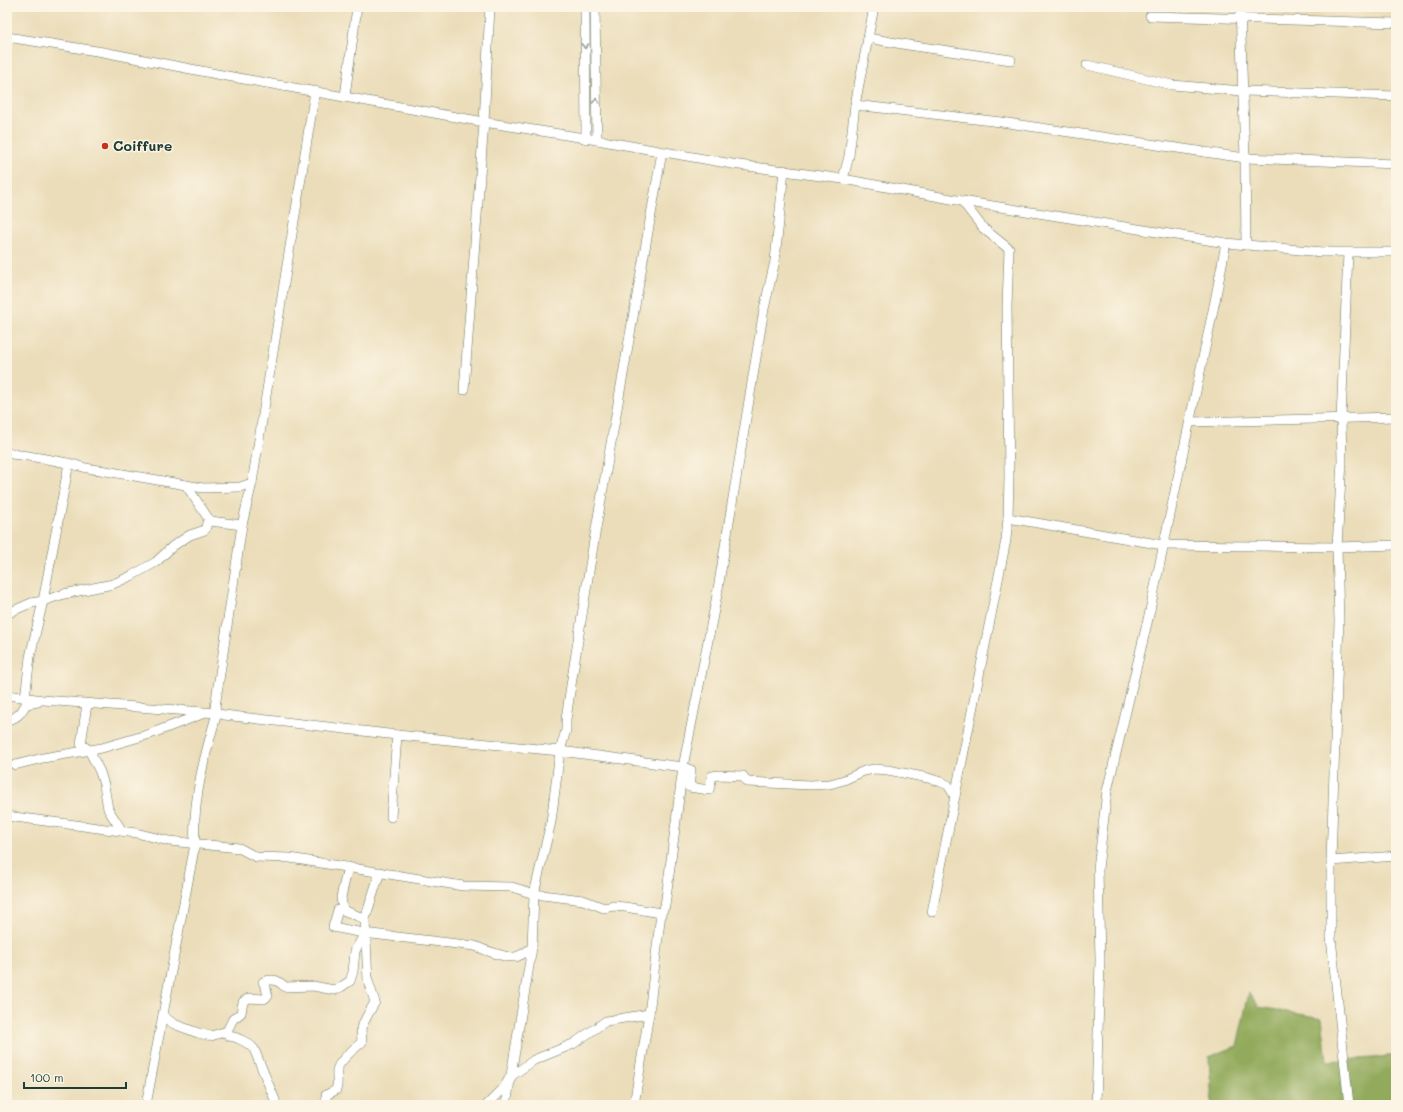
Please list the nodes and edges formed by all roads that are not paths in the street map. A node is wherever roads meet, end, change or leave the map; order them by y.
1 (357, 7) edge
2 (490, 7) edge
3 (585, 7) edge
4 (595, 7) edge
5 (874, 7) edge
6 (1240, 7) edge
7 (1150, 16) dead end
8 (1241, 18) junction
9 (1396, 23) edge
10 (7, 37) edge
11 (868, 38) junction
12 (1011, 60) dead end
13 (1087, 65) dead end
14 (315, 91) junction
15 (1243, 91) junction
16 (345, 96) junction
17 (1396, 96) edge
18 (855, 105) junction
19 (484, 122) junction
20 (586, 139) junction
21 (597, 140) junction
22 (662, 152) junction
23 (1245, 158) junction
24 (1396, 164) edge
25 (784, 170) junction
26 (842, 180) junction
27 (962, 202) junction
28 (1226, 243) junction
29 (1246, 245) junction
30 (1396, 252) edge
31 (1348, 253) junction
32 (464, 390) dead end
33 (1396, 417) edge
34 (1341, 419) junction
35 (1190, 422) junction
36 (7, 452) edge
37 (69, 463) junction
38 (252, 483) junction
39 (186, 485) junction
40 (1008, 518) junction
41 (210, 521) junction
42 (242, 525) junction
43 (1164, 545) junction
44 (1396, 545) edge
45 (1338, 547) junction
46 (43, 601) junction
47 (7, 614) edge
48 (7, 695) edge
49 (25, 698) junction
50 (43, 700) junction
51 (87, 704) junction
52 (205, 712) junction
53 (217, 713) junction
54 (7, 719) edge
55 (397, 735) junction
56 (89, 750) junction
57 (560, 751) junction
58 (16, 765) dead end
59 (683, 767) junction
60 (955, 796) junction
61 (7, 816) edge
62 (391, 817) dead end
63 (122, 831) junction
64 (195, 844) junction
65 (1396, 856) edge
66 (1331, 861) junction
67 (348, 867) junction
68 (380, 872) junction
69 (534, 894) junction
70 (343, 910) junction
71 (932, 912) dead end
72 (661, 913) junction
73 (365, 919) junction
74 (365, 934) junction
75 (532, 948) junction
76 (648, 1014) junction
77 (163, 1016) junction
78 (227, 1031) junction
79 (510, 1076) junction
80 (146, 1105) edge
81 (276, 1105) edge
82 (326, 1105) edge
83 (487, 1105) edge
84 (506, 1105) edge
85 (634, 1105) edge
86 (1096, 1105) edge
87 (1349, 1105) edge

1 - 16 street
2 - 19 street
3 -> 20 street
21 -> 4 street
5 - 11 street
6 - 8 street
7 - 8 street
8 - 9 street
8 - 15 street
10 - 14 street
11 - 12 street
11 - 18 street
13 - 15 street
14 - 16 street
14 - 38 street
15 - 17 street
15 - 23 street
16 - 19 street
18 - 23 street
18 - 26 street
19 - 20 street
19 - 32 street
20 - 21 street
21 - 22 street
22 - 25 street
22 - 57 street
23 - 24 street
23 - 29 street
25 - 26 street
25 - 59 street
26 - 27 street
27 - 28 street
27 - 40 street
28 - 29 street
28 - 35 street
29 - 31 street
30 - 31 street
31 - 34 street
33 - 34 street
34 - 35 street
34 - 45 street
35 - 43 street
36 - 37 street
37 - 39 street
37 - 46 street
38 - 39 street
38 - 42 street
39 - 41 street
40 - 43 street
40 - 60 street
41 - 42 street
41 - 46 street
42 - 53 street
43 - 45 street
43 - 86 street
44 - 45 street
45 - 66 street
46 - 47 street
46 - 49 street
48 - 49 street
49 - 50 street
50 - 51 street
50 - 54 street
51 - 52 street
51 - 56 street
52 - 53 street
52 - 56 street
53 - 55 street
53 - 64 street
55 - 57 street
55 - 62 street
56 - 58 street
56 - 63 street
57 - 59 street
57 - 69 street
59 - 60 street
59 - 72 street
60 - 71 street
61 - 63 street
63 - 64 street
64 - 67 street
64 - 77 street
65 - 66 street
66 - 87 street
67 - 68 street
67 - 70 street
68 - 69 street
68 - 73 street
69 - 72 street
69 - 75 street
70 - 73 street
70 - 74 street
72 - 76 street
73 - 74 street
74 - 75 street
74 - 78 street
74 - 82 street
75 - 79 street
76 - 79 street
76 - 85 street
77 - 78 street
77 - 80 street
78 - 81 street
79 - 83 street
79 - 84 street

